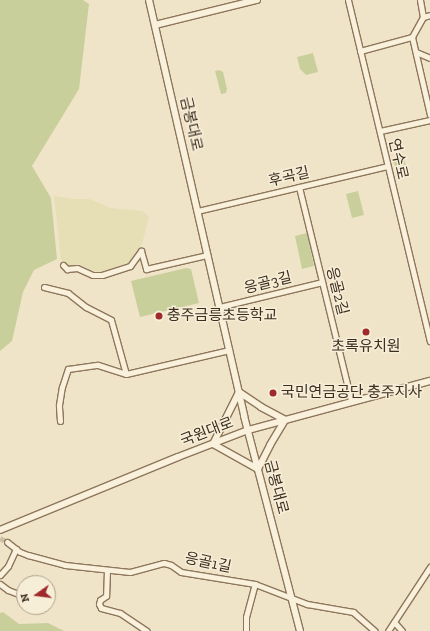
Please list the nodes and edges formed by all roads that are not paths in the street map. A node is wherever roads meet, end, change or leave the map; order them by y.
1 (149, 0) edge
2 (253, 0) edge
3 (348, 0) edge
4 (420, 0) edge
5 (430, 16) edge
6 (423, 17) junction
7 (155, 25) junction
8 (412, 37) junction
9 (360, 51) junction
10 (416, 52) junction
11 (430, 58) edge
12 (430, 115) edge
13 (430, 120) edge
14 (380, 132) junction
15 (387, 166) junction
16 (299, 187) junction
17 (197, 211) junction
18 (207, 255) junction
19 (63, 265) dead end
20 (322, 282) junction
21 (44, 287) dead end
22 (219, 307) junction
23 (428, 323) edge
24 (430, 341) edge
25 (229, 350) junction
26 (126, 374) junction
27 (430, 381) edge
28 (239, 392) junction
29 (352, 402) junction
30 (285, 420) junction
31 (60, 421) dead end
32 (248, 430) junction
33 (213, 444) junction
34 (258, 469) junction
35 (0, 530) edge
36 (7, 542) tunnel mouth
37 (16, 549) junction
38 (430, 567) edge
39 (107, 570) junction
40 (0, 575) edge
41 (0, 584) edge
42 (256, 584) junction
43 (16, 593) edge
44 (292, 597) junction
45 (394, 622) junction
46 (147, 631) edge
47 (246, 631) edge
48 (300, 631) edge
49 (375, 631) edge
50 (388, 631) edge
51 (402, 631) edge

1 - 7 street, 금봉대로
2 - 7 street
3 - 9 street, 연수로
4 - 6 street
5 - 6 street
6 - 8 street
7 - 17 street, 금봉대로
8 - 9 street
8 - 10 street
9 - 14 street, 연수로
10 - 11 street
10 - 12 street
13 - 14 street
14 - 15 street, 연수로
15 - 16 street, 후곡길
15 - 23 street, 연수로
16 - 17 street, 후곡길
16 - 20 street, 응골2길
17 - 18 street, 금봉대로
18 - 19 street
18 - 22 street, 금봉대로
20 - 22 street, 응골3길
20 - 29 street, 응골2길
21 - 26 street
22 - 25 street, 금봉대로
23 - 24 street, 연수로
25 - 26 street
25 - 28 street, 금봉대로
26 - 31 street
27 - 29 street, 국원대로
28 - 30 street
28 - 32 street, 금봉대로
28 - 33 street
29 - 30 street, 국원대로
30 - 32 street, 국원대로
30 - 34 street
32 - 33 street, 국원대로
32 - 34 street, 금봉대로
33 - 34 street
33 - 35 street, 국원대로
34 - 44 street, 금봉대로
36 - 37 street, 응골1길
37 - 39 street, 응골1길
37 - 40 street
38 - 45 street
39 - 42 street, 응골1길
39 - 46 street
41 - 43 street
42 - 44 street, 응골1길
42 - 47 street
44 - 48 street, 금봉대로
44 - 49 street, 응골1길
45 - 50 street
45 - 51 street

